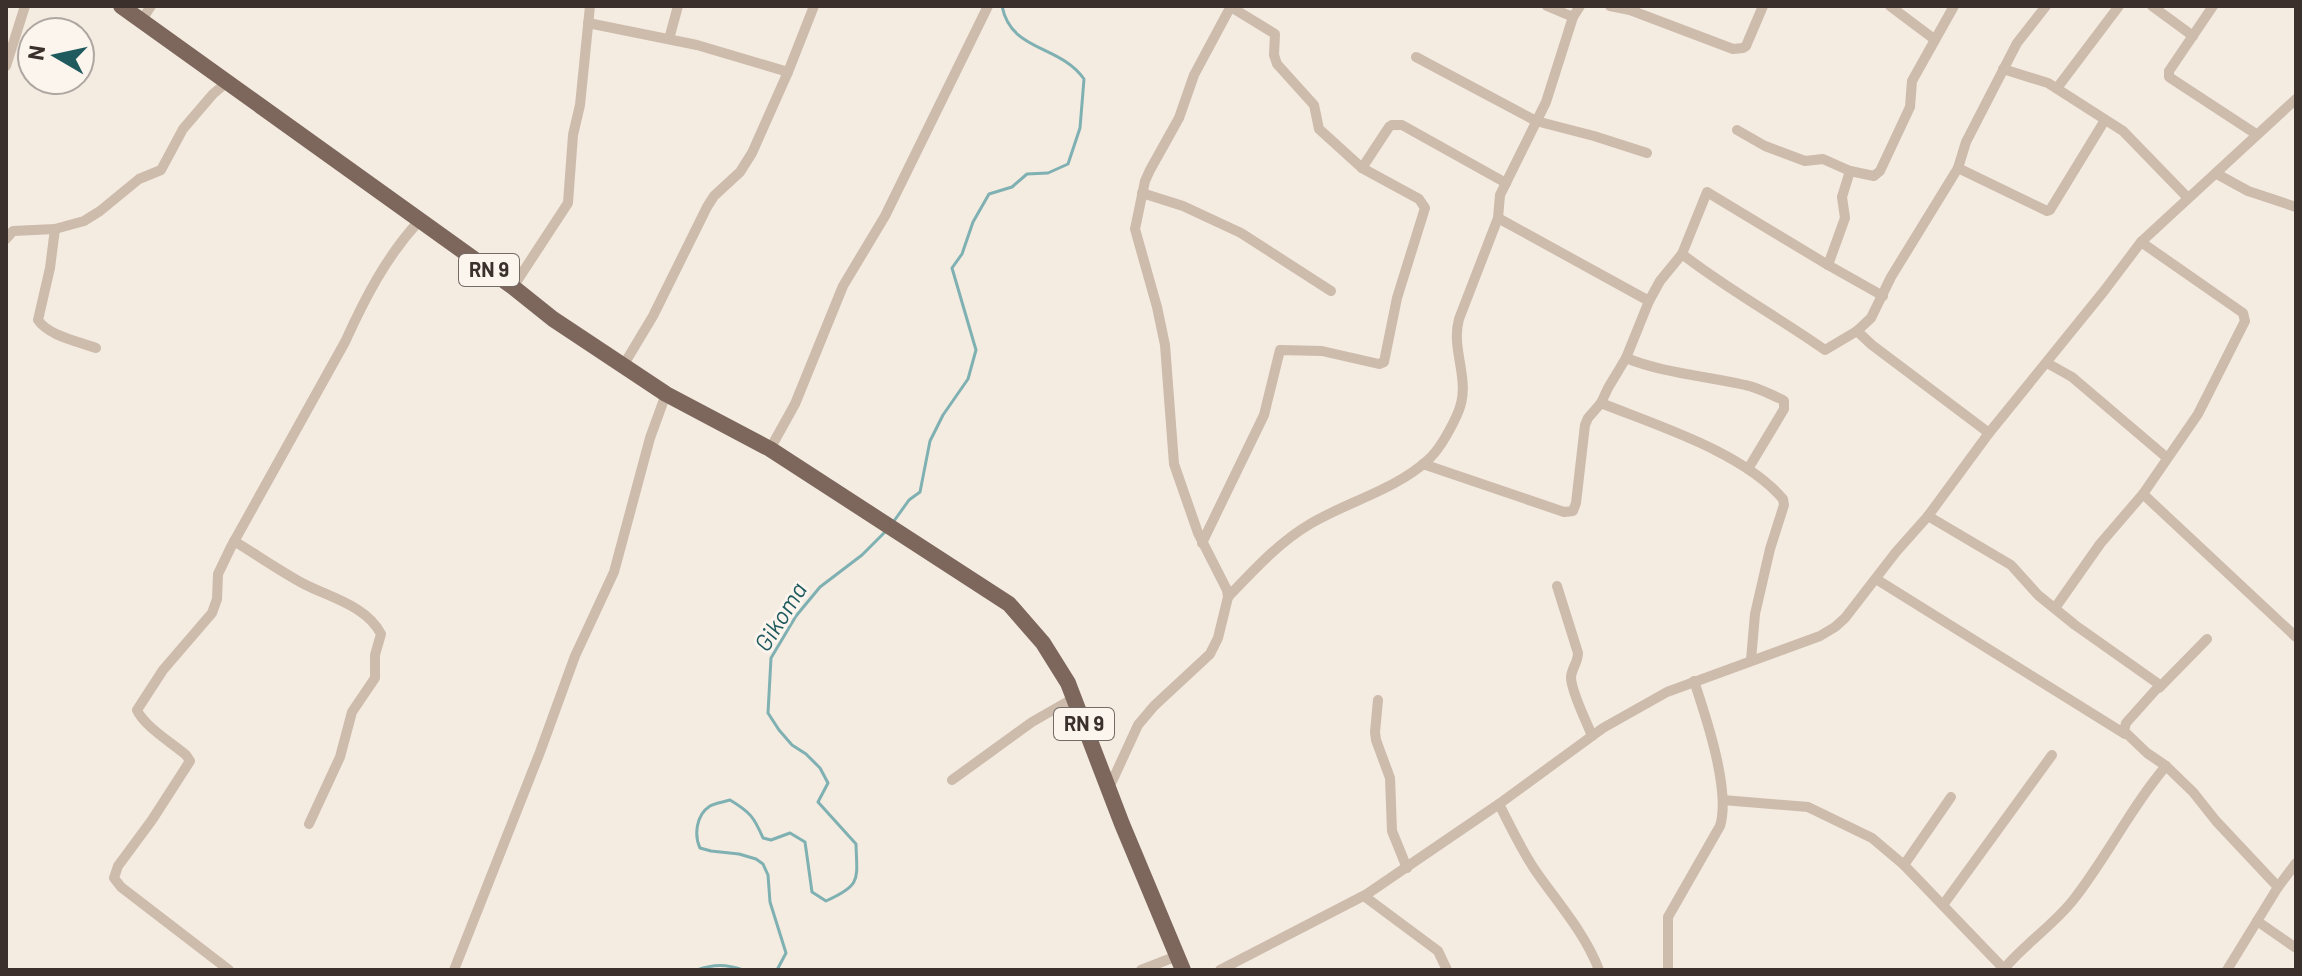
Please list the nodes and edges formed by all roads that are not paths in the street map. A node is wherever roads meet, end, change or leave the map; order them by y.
1 (25, 6) edge
2 (121, 6) edge
3 (151, 6) edge
4 (580, 6) edge
5 (678, 6) edge
6 (814, 6) edge
7 (988, 6) edge
8 (1231, 6) edge
9 (1547, 6) edge
10 (1580, 6) edge
11 (1610, 6) edge
12 (1763, 6) edge
13 (1890, 6) edge
14 (1954, 6) edge
15 (2046, 6) edge
16 (2119, 6) edge
17 (2152, 6) edge
18 (2213, 6) edge
19 (589, 15) edge
20 (1573, 17) junction
21 (141, 21) junction
22 (2193, 36) junction
23 (669, 39) junction
24 (1934, 39) junction
25 (1416, 57) dead end
26 (6, 66) edge
27 (2003, 69) junction
28 (788, 72) junction
29 (226, 83) junction
30 (2057, 88) junction
31 (2296, 99) edge
32 (2105, 120) junction
33 (1536, 121) junction
34 (1737, 130) dead end
35 (2256, 134) junction
36 (1647, 153) dead end
37 (1362, 168) junction
38 (1958, 168) junction
39 (1850, 171) junction
40 (2217, 174) junction
41 (1506, 183) junction
42 (1142, 193) junction
43 (2188, 198) junction
44 (2296, 207) edge
45 (1498, 218) junction
46 (419, 221) junction
47 (55, 229) junction
48 (6, 239) edge
49 (2141, 242) junction
50 (1682, 254) junction
51 (1828, 265) junction
52 (513, 287) junction
53 (1331, 291) dead end
54 (1883, 296) junction
55 (1649, 301) junction
56 (1857, 331) junction
57 (96, 348) dead end
58 (1626, 358) junction
59 (2047, 363) junction
60 (623, 366) junction
61 (666, 394) junction
62 (1601, 403) junction
63 (1989, 433) junction
64 (770, 449) junction
65 (2166, 457) junction
66 (1423, 464) junction
67 (1748, 469) junction
68 (2143, 494) junction
69 (1928, 516) junction
70 (234, 541) junction
71 (1202, 543) junction
72 (1876, 579) junction
73 (1557, 586) dead end
74 (1228, 597) junction
75 (2055, 608) junction
76 (2296, 637) edge
77 (2207, 639) dead end
78 (1751, 660) junction
79 (1694, 681) junction
80 (2159, 688) junction
81 (1074, 698) junction
82 (1378, 700) dead end
83 (2125, 734) junction
84 (1592, 736) junction
85 (2052, 755) dead end
86 (2166, 766) junction
87 (952, 780) dead end
88 (1109, 788) junction
89 (1951, 797) dead end
90 (1723, 800) junction
91 (1499, 804) junction
92 (309, 824) dead end
93 (2296, 863) edge
94 (1904, 865) junction
95 (1407, 868) junction
96 (2278, 887) junction
97 (1364, 896) junction
98 (1943, 905) junction
99 (2257, 921) junction
100 (2296, 948) edge
101 (1180, 963) edge
102 (229, 970) edge
103 (454, 970) edge
104 (1141, 970) edge
105 (1220, 970) edge
106 (1447, 970) edge
107 (1599, 970) edge
108 (1668, 970) edge
109 (2004, 970) edge
110 (2227, 970) edge

1 - 26 street
2 - 21 main road, RN 9
3 - 21 street
4 - 19 street
5 - 23 street
6 - 28 street
7 - 64 street
8 - 37 street
8 - 42 street
9 - 20 street
10 - 20 street
11 - 12 street
13 - 24 street
14 - 24 street
15 - 27 street
16 - 30 street
17 - 22 street
18 - 22 street
19 - 23 street
19 - 52 street
20 - 33 street
21 - 29 main road, RN 9
22 - 35 street
23 - 28 street
24 - 39 street
25 - 33 street
27 - 30 street
27 - 38 street
28 - 60 street
29 - 46 main road, RN 9
29 - 47 street
30 - 32 street
31 - 35 street
32 - 38 street
32 - 43 street
33 - 36 street
33 - 41 street
34 - 39 street
35 - 40 street
37 - 41 street
37 - 71 street
38 - 54 street
39 - 51 street
40 - 43 street
40 - 44 street
41 - 45 street
42 - 53 street
42 - 71 street
43 - 49 street
45 - 55 street
45 - 66 street
46 - 52 main road, RN 9
46 - 70 street
47 - 48 street
47 - 57 street
49 - 59 street
49 - 65 street
50 - 51 street
50 - 55 street
50 - 56 street
51 - 54 street
52 - 60 main road, RN 9
54 - 56 street
55 - 58 street
56 - 63 street
58 - 62 street
58 - 67 street
59 - 63 street
59 - 65 street
60 - 61 main road, RN 9
61 - 64 main road, RN 9
61 - 103 street
62 - 66 street
62 - 67 street
63 - 69 street
64 - 81 main road, RN 9
65 - 68 street
66 - 74 street
67 - 78 street
68 - 75 street
68 - 76 street
69 - 72 street
69 - 75 street
70 - 92 street
70 - 102 street
71 - 74 street
72 - 78 street
72 - 83 street
73 - 84 street
74 - 88 street
75 - 80 street
77 - 80 street
78 - 79 street
79 - 84 street
79 - 90 street
80 - 83 street
81 - 87 street
81 - 88 main road, RN 9
82 - 95 street
83 - 86 street
84 - 91 street
85 - 98 street
86 - 96 street
86 - 109 street
88 - 101 main road, RN 9
89 - 94 street
90 - 94 street
90 - 108 street
91 - 95 street
91 - 107 street
93 - 96 street
94 - 98 street
95 - 97 street
96 - 99 street
97 - 105 street
97 - 106 street
98 - 109 street
99 - 100 street
99 - 110 street
101 - 104 street

